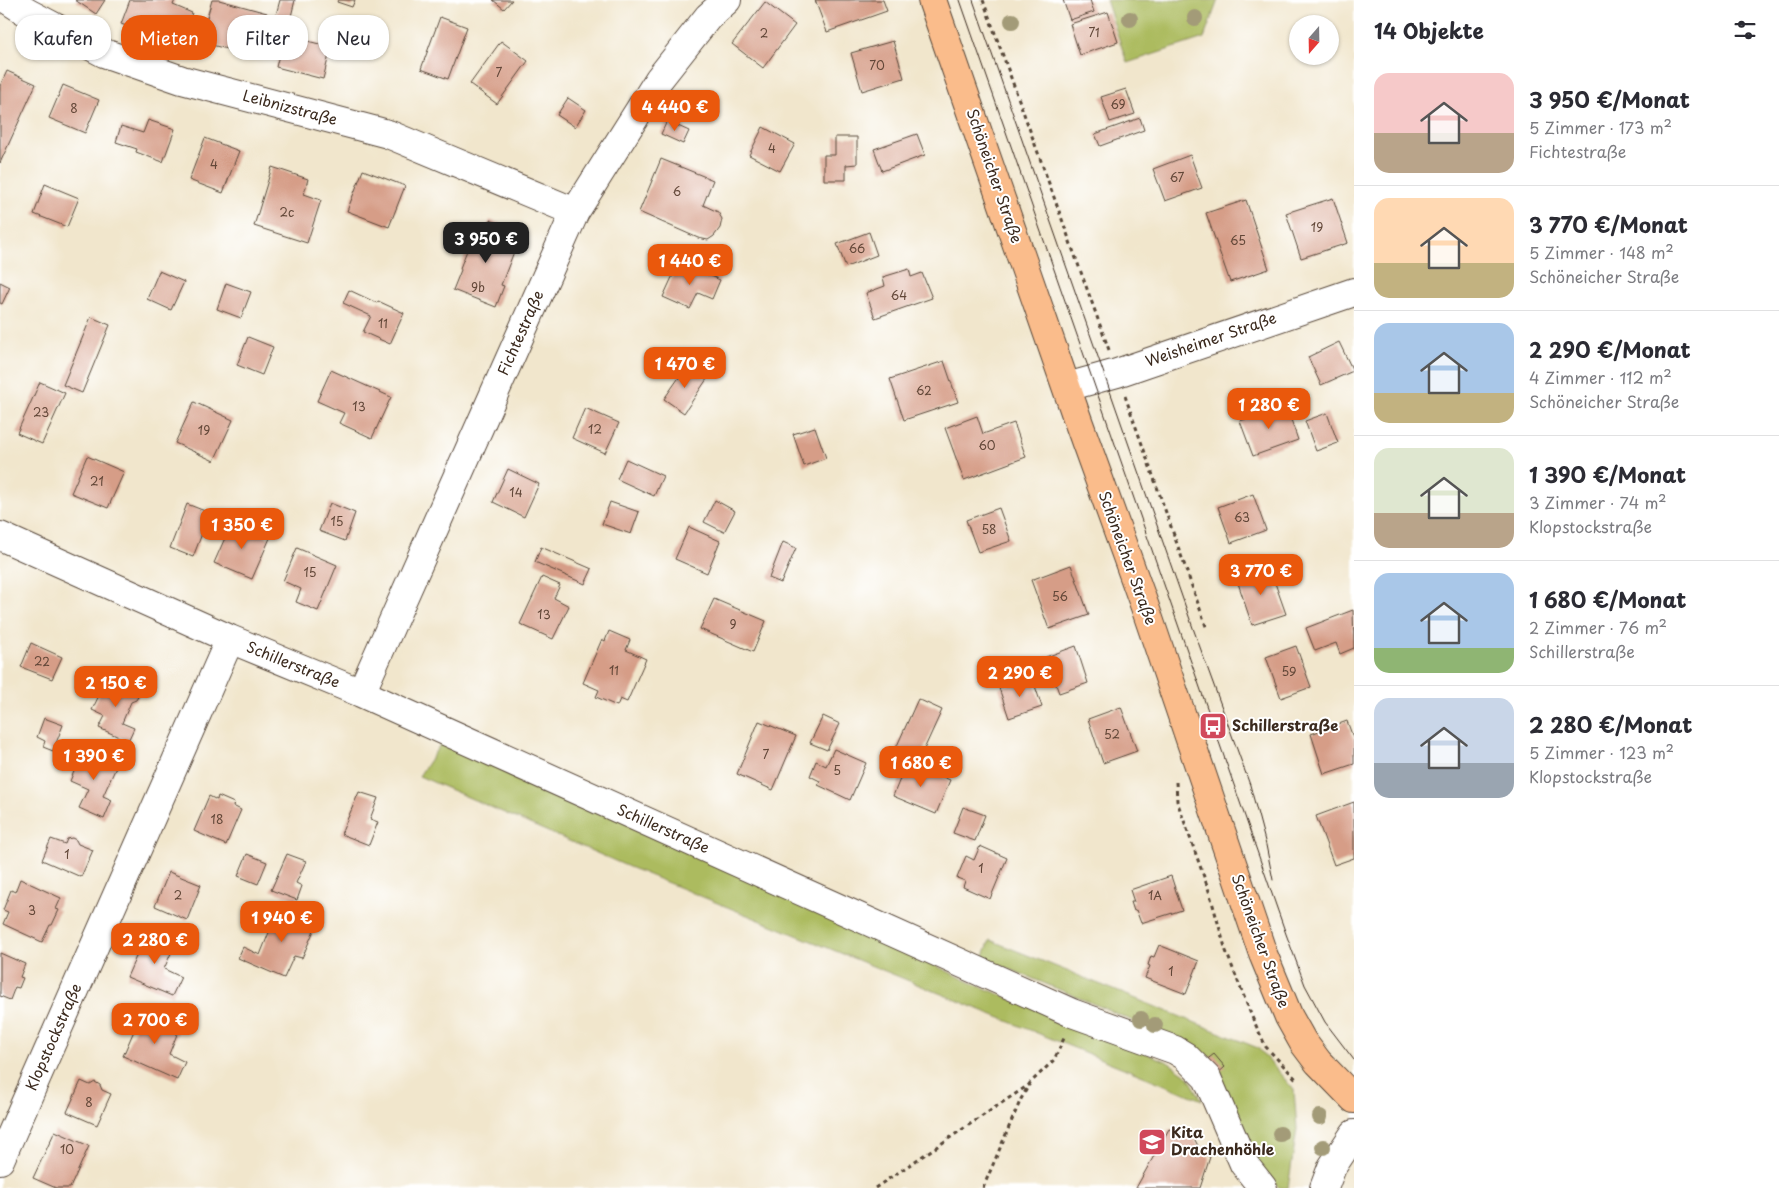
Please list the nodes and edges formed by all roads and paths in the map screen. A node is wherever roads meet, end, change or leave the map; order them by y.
1 (8, 0) edge
2 (727, 0) edge
3 (932, 0) edge
4 (984, 0) edge
5 (575, 212) junction
6 (1354, 292) edge
7 (1117, 373) junction
8 (1067, 386) junction
9 (0, 536) edge
10 (1207, 629) dead end
11 (230, 639) junction
12 (361, 693) junction
13 (1072, 1013) junction
14 (1030, 1083) junction
15 (1354, 1099) edge
16 (1354, 1134) edge
17 (0, 1160) edge
18 (875, 1188) edge
19 (983, 1188) edge
20 (1263, 1188) edge
21 (1324, 1188) edge

1 - 5 street, Leibnizstraße
2 - 5 street, Fichtestraße
3 - 8 main road, Schöneicher Straße
4 - 7 path
5 - 12 street, Fichtestraße
6 - 7 street, Weisheimer Straße
7 - 8 street, Weisheimer Straße
7 - 10 path
8 - 15 main road, Schöneicher Straße
9 - 11 street, Schillerstraße
11 - 12 street, Schillerstraße
11 - 17 street, Klopstockstraße
12 - 13 street, Schillerstraße
13 - 14 path
13 - 20 street, Schillerstraße
14 - 18 path
14 - 19 path
16 - 21 street

